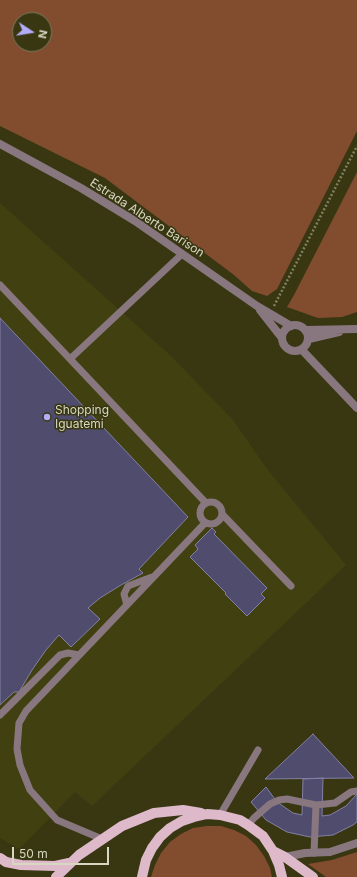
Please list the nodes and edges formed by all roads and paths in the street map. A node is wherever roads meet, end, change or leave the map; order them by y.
1 (0, 144) edge
2 (357, 146) edge
3 (182, 254) junction
4 (0, 285) edge
5 (257, 306) junction
6 (270, 314) junction
7 (291, 326) junction
8 (354, 329) edge
9 (306, 330) junction
10 (282, 338) junction
11 (309, 339) junction
12 (302, 350) junction
13 (70, 359) junction
14 (357, 408) edge
15 (206, 503) junction
16 (222, 514) junction
17 (205, 523) junction
18 (154, 576) junction
19 (291, 586) dead end
20 (127, 605) junction
21 (79, 655) junction
22 (47, 668) junction
23 (57, 678) junction
24 (28, 688) junction
25 (38, 698) junction
26 (0, 715) edge
27 (258, 750) dead end
28 (357, 791) edge
29 (316, 805) junction
30 (208, 814) junction
31 (220, 815) junction
32 (248, 824) junction
33 (102, 839) junction
34 (357, 843) edge
35 (274, 851) junction
36 (314, 853) junction
37 (285, 857) junction
38 (0, 858) edge
39 (69, 863) junction
40 (56, 877) edge
41 (142, 877) edge
42 (282, 877) edge
43 (313, 877) edge

1 - 3 street, Estrada Alberto Barison
2 - 6 path
3 - 5 street, Estrada Alberto Barison
3 - 13 lane
4 - 13 lane
5 - 6 street, Estrada Alberto Barison
5 - 10 street, Estrada Alberto Barison
6 - 7 street, Estrada Alberto Barison
7 - 9 street
7 - 10 street
8 - 9 street
8 - 11 street
9 - 11 street
10 - 12 street
11 - 12 street
12 - 14 street
13 - 15 lane
15 - 16 lane
15 - 17 lane
16 - 17 lane
16 - 19 lane
17 - 18 lane
18 - 20 lane
18 - 20 lane
20 - 21 lane
21 - 22 lane
21 - 23 lane
22 - 23 lane
22 - 24 lane
23 - 25 lane
24 - 25 lane
24 - 26 lane
25 - 33 lane
27 - 31 lane
28 - 29 lane
29 - 32 lane
29 - 36 lane
30 - 31 main road
30 - 33 main road
30 - 41 main road
31 - 32 main road
32 - 35 main road
33 - 39 main road
34 - 36 street
35 - 37 main road
35 - 42 main road
36 - 37 street
37 - 43 main road
38 - 39 main road
39 - 40 main road

